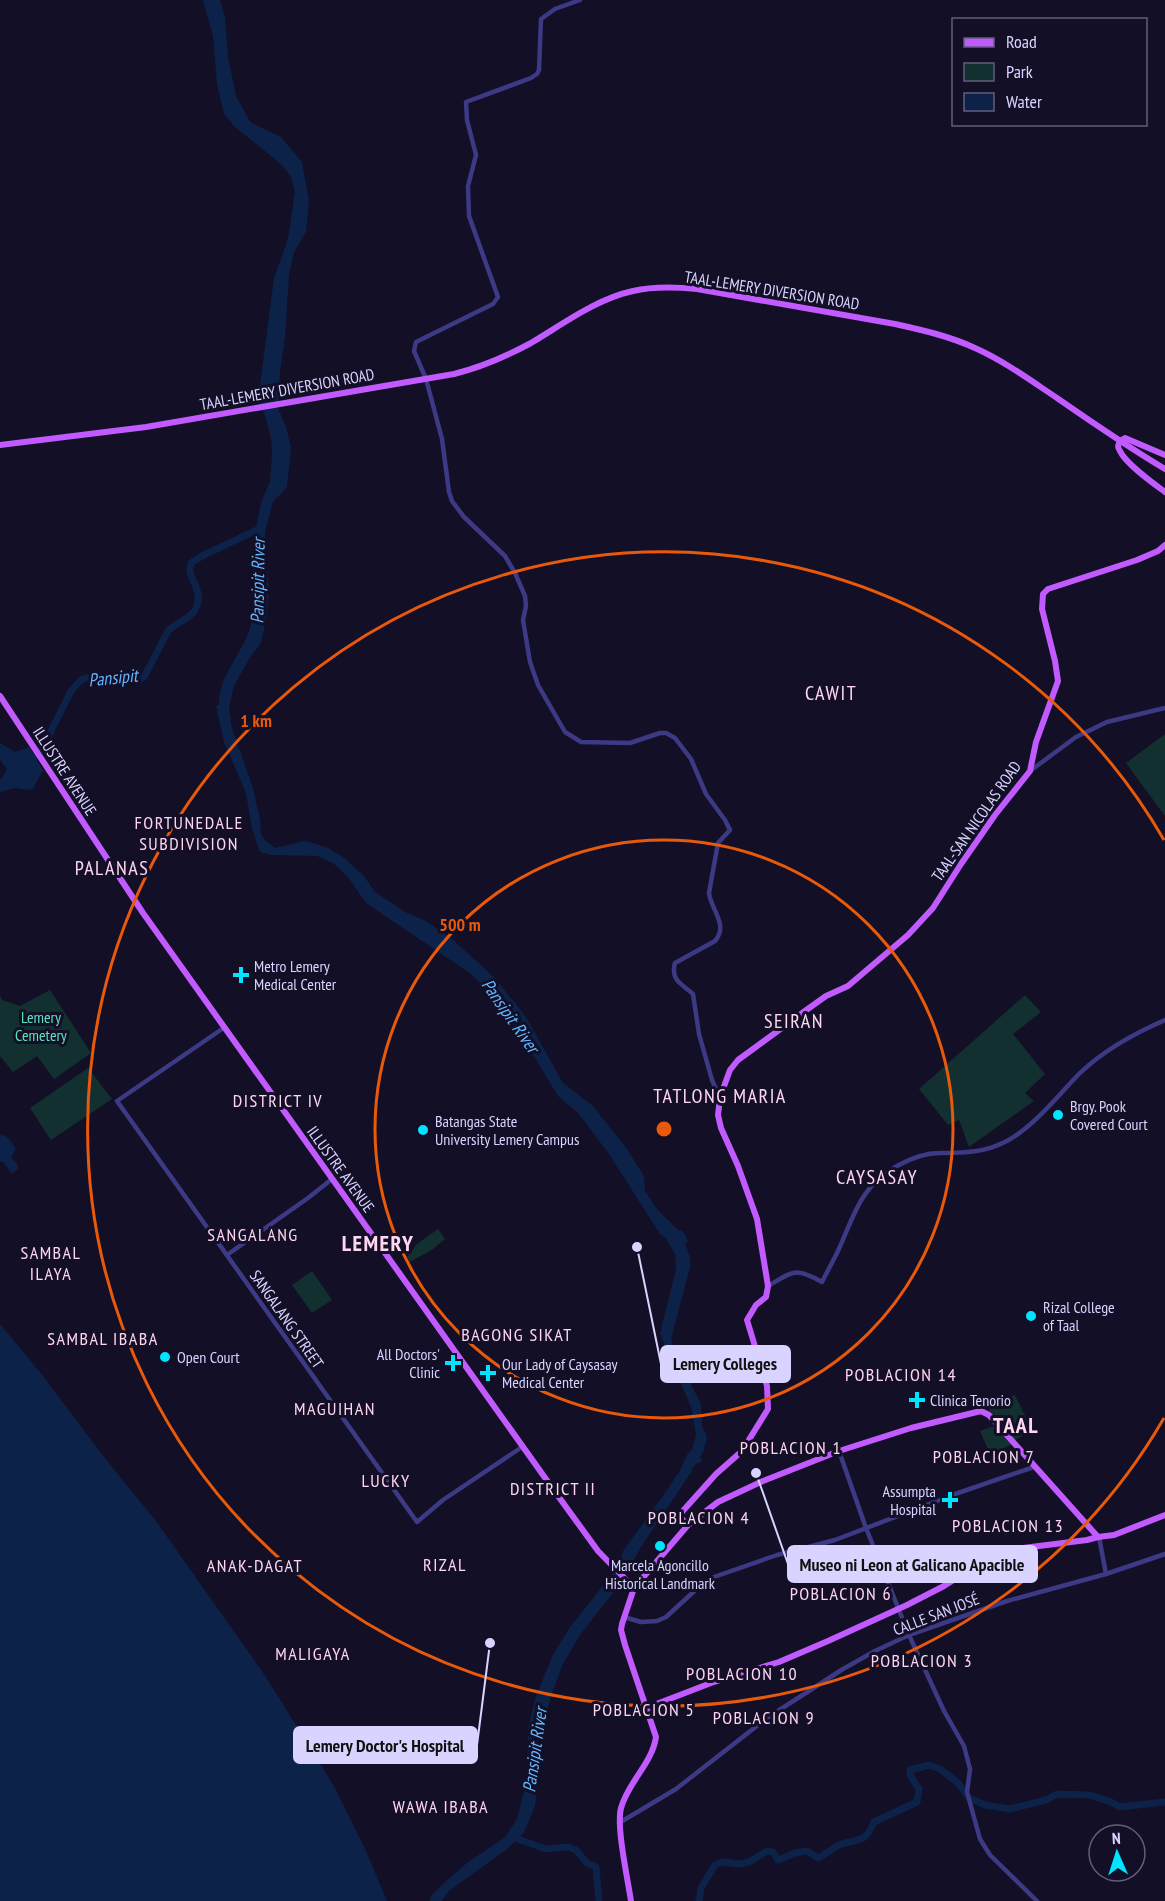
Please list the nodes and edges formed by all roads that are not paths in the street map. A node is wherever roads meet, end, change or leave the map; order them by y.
1 (580, 0) edge
2 (426, 379) junction
3 (1120, 441) junction
4 (0, 445) edge
5 (1165, 455) edge
6 (1165, 469) edge
7 (1165, 492) edge
8 (1165, 545) edge
9 (0, 696) edge
10 (1165, 708) edge
11 (1030, 771) junction
12 (1165, 1020) edge
13 (225, 1027) junction
14 (720, 1098) junction
15 (332, 1179) junction
16 (227, 1255) junction
17 (768, 1286) junction
18 (522, 1447) junction
19 (839, 1451) junction
20 (1034, 1467) junction
21 (1165, 1515) edge
22 (688, 1525) junction
23 (866, 1528) junction
24 (1098, 1537) junction
25 (1165, 1554) edge
26 (1106, 1574) junction
27 (634, 1588) junction
28 (899, 1609) junction
29 (624, 1617) junction
30 (909, 1635) junction
31 (646, 1708) junction
32 (619, 1823) junction
33 (631, 1901) edge
34 (1036, 1901) edge

1 - 2 street
2 - 3 main road, TAAL-LEMERY DIVERSION ROAD
2 - 4 main road, TAAL-LEMERY DIVERSION ROAD
2 - 14 street
3 - 5 main road
3 - 6 main road, TAAL-LEMERY DIVERSION ROAD
3 - 7 main road
8 - 11 main road, TAAL-SAN NICOLAS ROAD
9 - 13 main road, ILLUSTRE AVENUE
10 - 11 street
11 - 14 main road, TAAL-SAN NICOLAS ROAD
12 - 17 street
13 - 15 main road, ILLUSTRE AVENUE
13 - 16 street, SANGALANG STREET
14 - 17 main road
15 - 16 street
15 - 18 main road, ILLUSTRE AVENUE
16 - 18 street, SANGALANG STREET
17 - 22 main road
18 - 27 main road, ILLUSTRE AVENUE
19 - 20 main road
19 - 22 main road
19 - 23 street
20 - 23 street
20 - 24 main road
21 - 24 main road
22 - 27 main road
23 - 28 street
23 - 29 street
24 - 26 street
24 - 28 main road
25 - 26 street, CALLE SAN JOSÉ
26 - 30 street, CALLE SAN JOSÉ
27 - 29 main road
28 - 30 street
28 - 31 main road
29 - 31 main road
30 - 32 street, CALLE SAN JOSÉ
30 - 34 street
31 - 32 main road
32 - 33 main road

